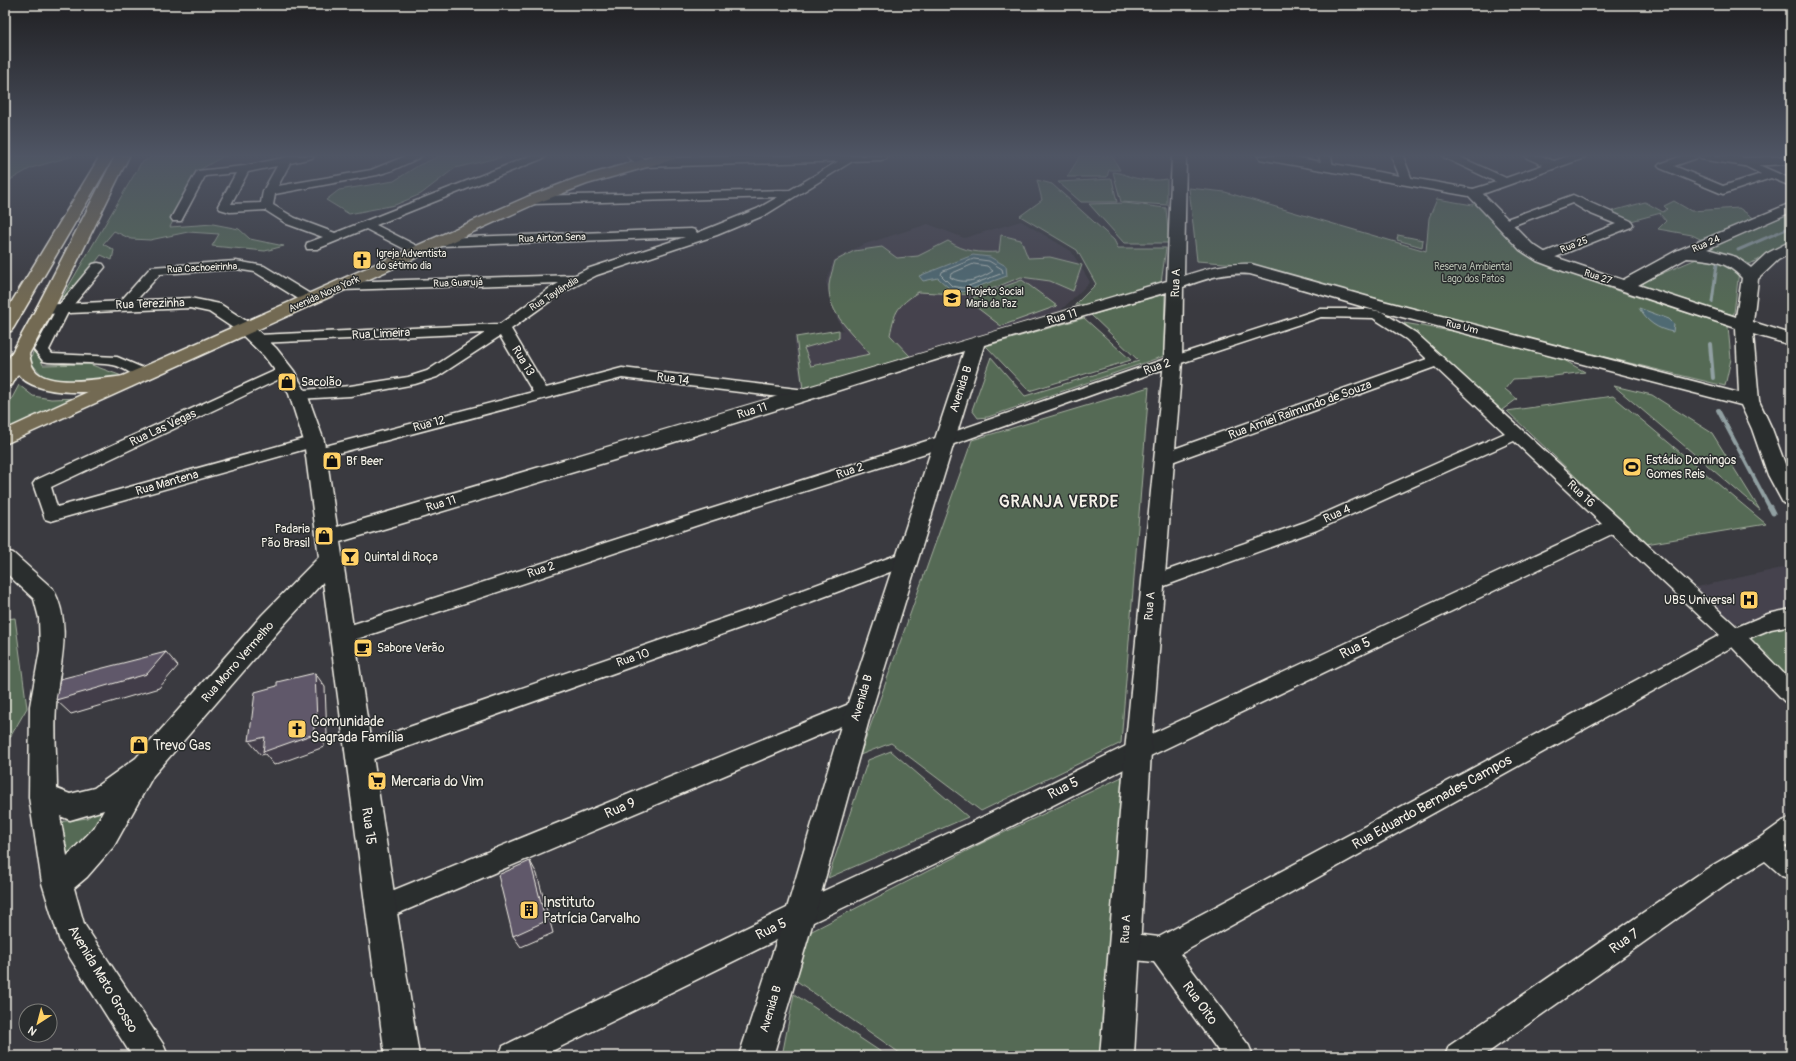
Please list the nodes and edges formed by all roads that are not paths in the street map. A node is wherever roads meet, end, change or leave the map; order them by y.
1 (77, 206) edge
2 (97, 206) edge
3 (184, 206) edge
4 (224, 206) edge
5 (267, 206) joint
6 (415, 206) edge
7 (520, 206) edge
8 (772, 206) edge
9 (1178, 206) edge
10 (1487, 206) edge
11 (1555, 206) edge
12 (1585, 206) edge
13 (1791, 208) edge
14 (177, 218) dead end
15 (1505, 224) junction
16 (367, 225) junction
17 (712, 232) junction
18 (335, 237) junction
19 (440, 242) junction
20 (312, 246) dead end
21 (1791, 246) edge
22 (418, 252) junction
23 (1682, 254) junction
24 (1176, 257) junction
25 (1543, 258) junction
26 (98, 267) dead end
27 (1217, 270) junction
28 (1750, 278) junction
29 (576, 279) junction
30 (1176, 284) junction
31 (340, 286) junction
32 (1624, 286) junction
33 (310, 300) junction
34 (125, 304) junction
35 (45, 309) junction
36 (63, 309) junction
37 (1377, 310) junction
38 (1358, 313) joint
39 (1744, 324) junction
40 (5, 327) edge
41 (503, 328) junction
42 (252, 334) junction
43 (1791, 340) edge
44 (976, 342) junction
45 (20, 353) junction
46 (1173, 361) junction
47 (1437, 361) junction
48 (285, 371) junction
49 (145, 374) junction
50 (5, 381) edge
51 (125, 382) junction
52 (298, 394) junction
53 (542, 394) junction
54 (806, 395) junction
55 (1749, 401) junction
56 (1516, 434) junction
57 (5, 438) edge
58 (945, 441) junction
59 (315, 448) junction
60 (1162, 459) junction
61 (42, 484) joint
62 (1791, 498) edge
63 (1616, 525) junction
64 (329, 548) junction
65 (907, 558) junction
66 (5, 559) edge
67 (1152, 583) junction
68 (1791, 617) edge
69 (342, 636) junction
70 (1734, 636) junction
71 (1791, 695) edge
72 (859, 708) junction
73 (1138, 751) junction
74 (359, 754) junction
75 (146, 766) junction
76 (43, 797) junction
77 (1791, 829) edge
78 (1766, 846) junction
79 (1791, 868) edge
80 (57, 883) junction
81 (381, 908) junction
82 (800, 915) junction
83 (1125, 946) junction
84 (1161, 950) junction
85 (151, 1056) edge
86 (402, 1056) edge
87 (513, 1056) edge
88 (756, 1056) edge
89 (1117, 1056) edge
90 (1239, 1056) edge
91 (1459, 1056) edge

1 - 40 main road
2 - 35 main road
3 - 14 street
4 - 5 street
5 - 18 street
6 - 16 street
7 - 19 main road, Avenida Nova York
8 - 17 street, Rua Taylândia
9 - 24 street, Rua A
10 - 15 street, Rua 27
11 - 15 street, Rua 25
12 - 25 street, Rua 25
13 - 23 street, Rua 24
15 - 25 street, Rua 27
16 - 18 street
16 - 22 street
17 - 19 street, Rua Airton Sena
17 - 29 street, Rua Taylândia
18 - 20 street
19 - 22 main road, Avenida Nova York
21 - 28 street
22 - 31 main road, Avenida Nova York
23 - 28 street
23 - 32 street, Rua 24
24 - 27 street
24 - 30 street, Rua A
25 - 32 street, Rua 27
26 - 36 street
27 - 30 street, Rua Um
27 - 37 street, Rua Um
28 - 39 street
29 - 31 street, Rua Guarujá
29 - 41 street, Rua Taylândia
30 - 44 street, Rua 11
30 - 46 street, Rua A
31 - 33 main road, Avenida Nova York
32 - 39 street, Rua 27
33 - 34 street, Rua Cachoeirinha
33 - 42 main road, Avenida Nova York
34 - 36 street, Rua Terezinha
34 - 42 street, Rua Terezinha
35 - 36 street, Rua Terezinha
35 - 45 main road
36 - 49 street
37 - 38 street, Rua 16
37 - 47 street, Rua 16
37 - 55 street, Rua Um
38 - 46 street, Rua 2
39 - 43 street, Rua 27
39 - 55 street
41 - 42 street, Rua Limeira
41 - 52 street, Rua Taylândia
41 - 53 street, Rua 13
42 - 48 street, Rua Terezinha
42 - 49 main road, Avenida Nova York
44 - 54 street, Rua 11
44 - 58 street, Avenida B
45 - 50 main road
45 - 51 main road
46 - 58 street, Rua 2
46 - 60 street, Rua A
47 - 56 street, Rua 16
47 - 60 street, Rua Amiel Raimundo de Souza
48 - 52 street, Rua Terezinha
48 - 61 street, Rua Las Vegas
49 - 51 main road, Avenida Nova York
51 - 57 main road, Avenida Nova York
52 - 59 street, Rua Terezinha
53 - 54 street, Rua 14
53 - 59 street, Rua 12
54 - 64 street, Rua 11
55 - 62 street
56 - 63 street, Rua 16
56 - 67 street, Rua 4
58 - 65 street, Avenida B
58 - 69 street, Rua 2
59 - 61 street, Rua Mantena
59 - 64 street, Rua 15
60 - 67 street, Rua A
63 - 70 street, Rua 16
63 - 73 street, Rua 5
64 - 69 street, Rua 15
64 - 75 street, Rua Morro Vermelho
65 - 72 street, Avenida B
65 - 74 street, Rua 10
66 - 76 street, Avenida Mato Grosso
67 - 73 street, Rua A
68 - 70 street, Rua Eduardo Bernades Campos
69 - 74 street, Rua 15
70 - 71 street, Rua 16
70 - 84 street, Rua Eduardo Bernades Campos
72 - 81 street, Rua 9
72 - 82 street, Avenida B
73 - 82 street, Rua 5
73 - 83 street, Rua A
74 - 81 street, Rua 15
75 - 76 street, Rua Morro Vermelho
75 - 80 street, Rua Morro Vermelho
76 - 80 street, Avenida Mato Grosso
77 - 78 street, Rua 7
78 - 79 street
78 - 91 street, Rua 7
80 - 85 street, Avenida Mato Grosso
81 - 86 street, Rua 15
82 - 87 street, Rua 5
82 - 88 street, Avenida B
83 - 84 street
83 - 89 street, Rua A
84 - 90 street, Rua Oito

